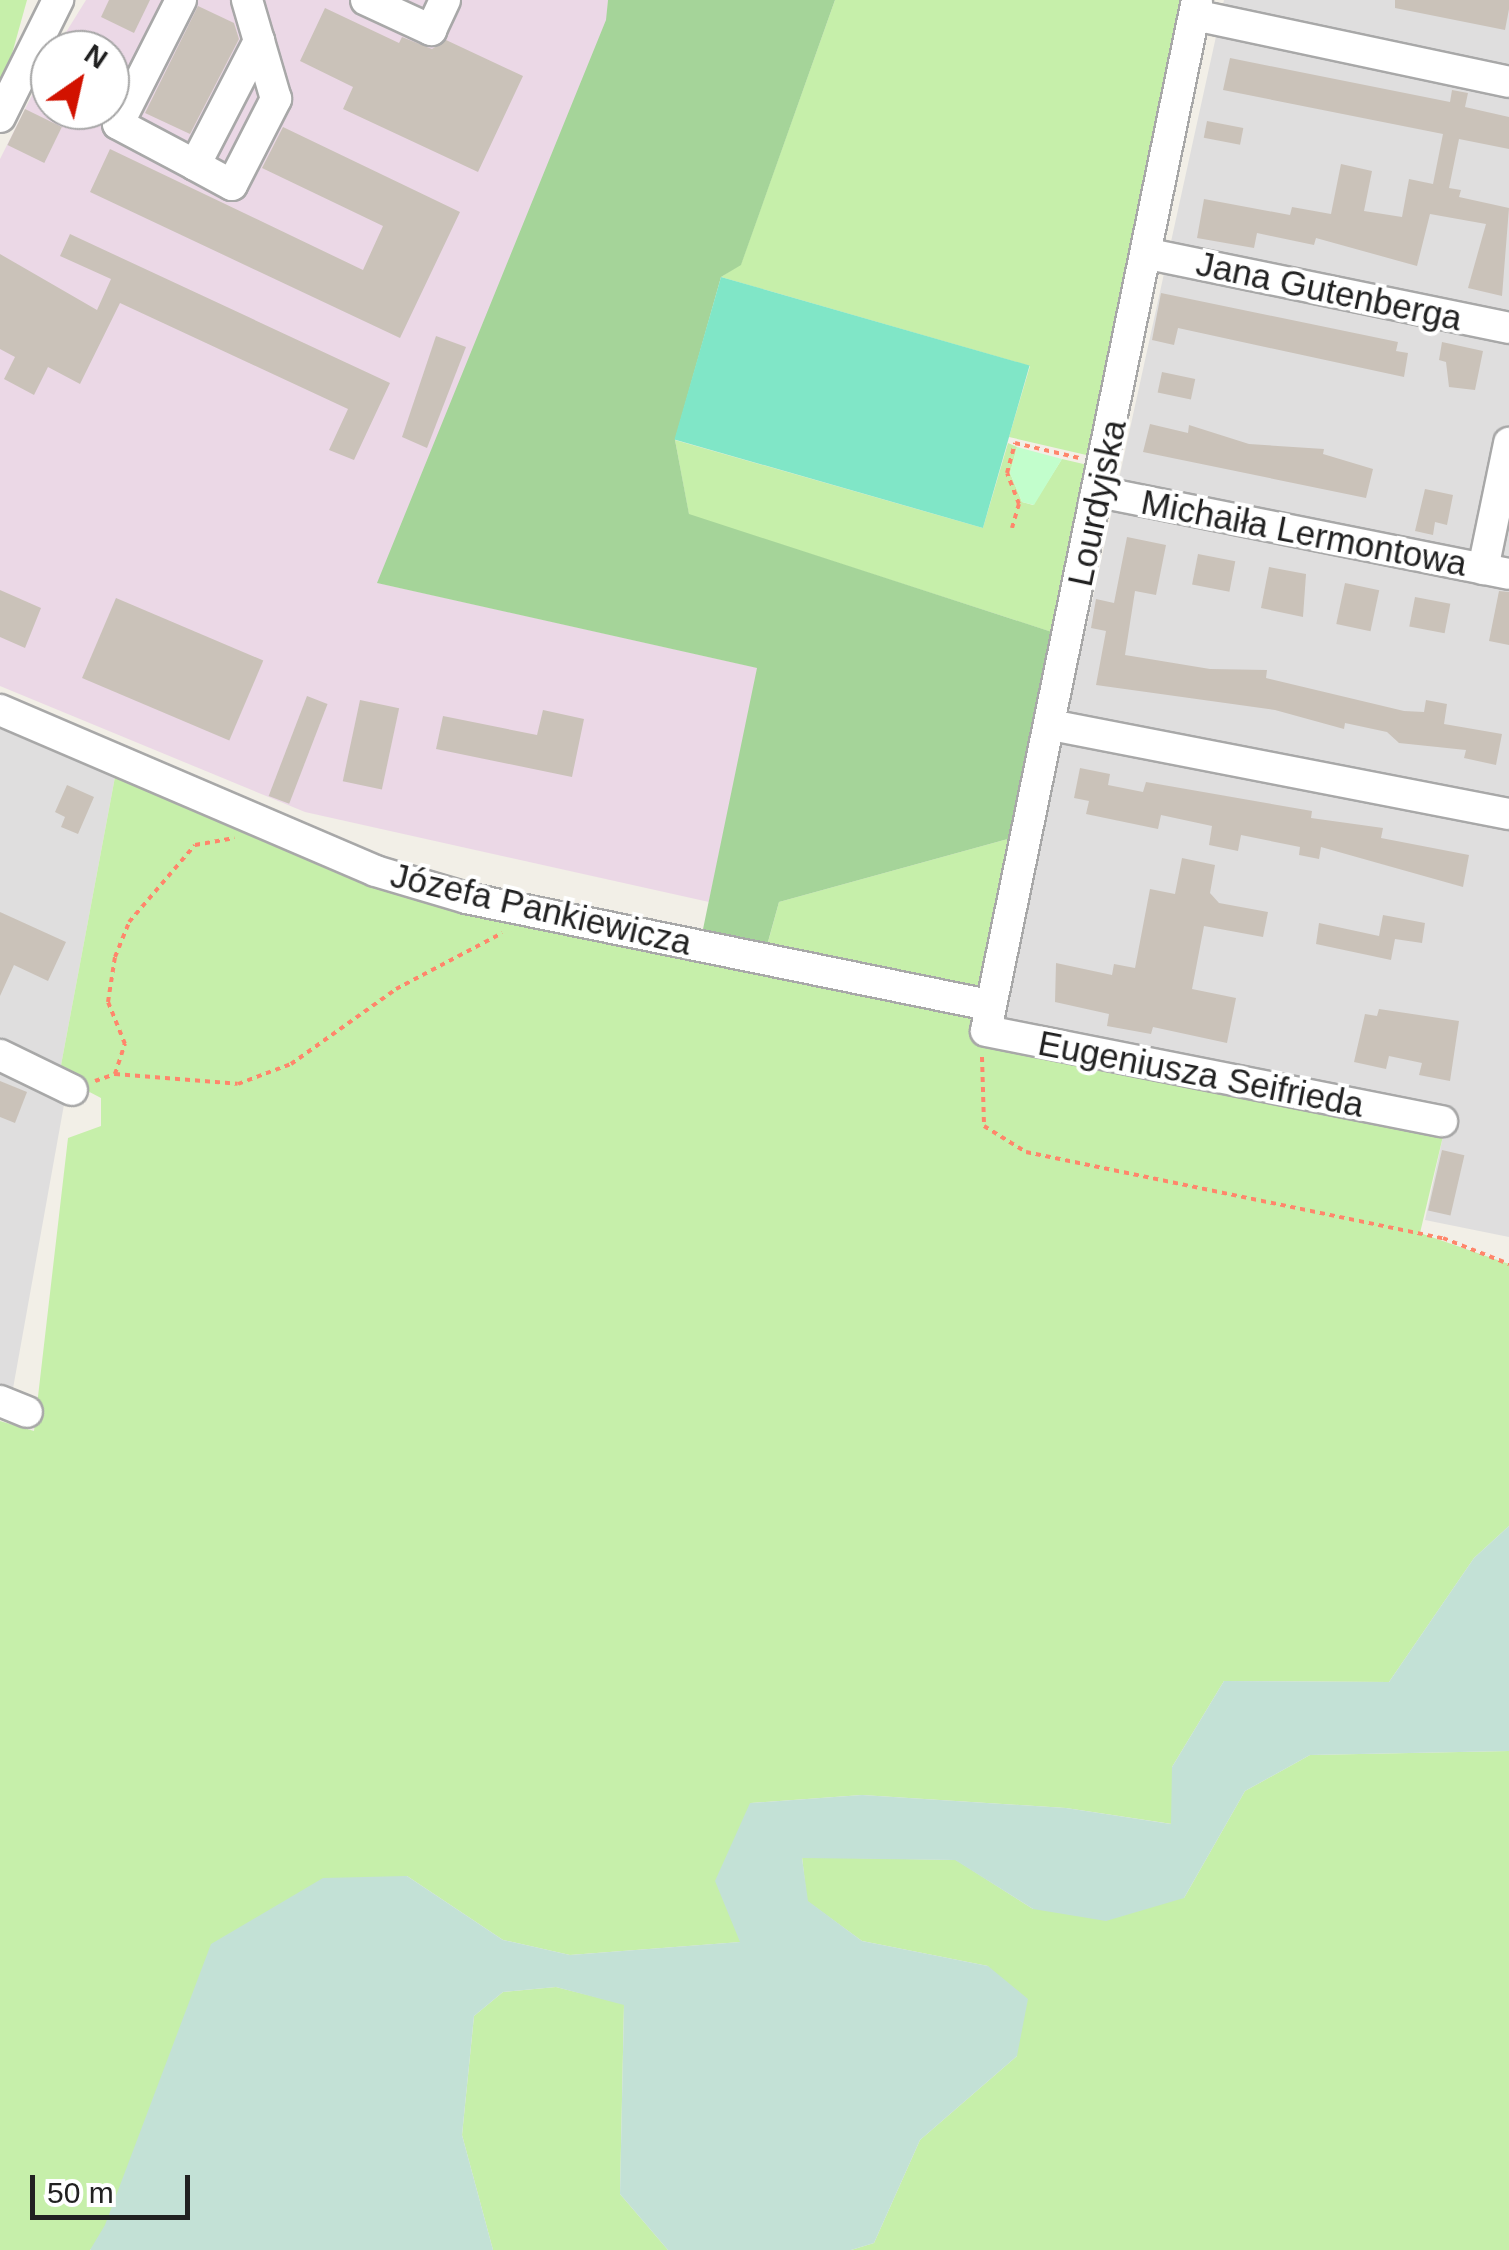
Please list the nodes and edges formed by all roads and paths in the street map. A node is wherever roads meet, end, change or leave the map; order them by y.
1 (58, 0) edge
2 (180, 0) edge
3 (248, 0) edge
4 (366, 0) edge
5 (446, 0) edge
6 (1198, 8) edge
7 (259, 41) junction
8 (1509, 82) edge
9 (0, 117) edge
10 (195, 165) junction
11 (1149, 254) junction
12 (1509, 328) edge
13 (1509, 443) edge
14 (1102, 478) junction
15 (1012, 528) dead end
16 (1496, 571) edge
17 (0, 710) edge
18 (1051, 725) junction
19 (1509, 814) edge
20 (270, 826) junction
21 (540, 913) junction
22 (987, 1018) junction
23 (0, 1055) edge
24 (115, 1074) junction
25 (72, 1090) joint
26 (1442, 1121) dead end
27 (1509, 1264) edge

1 - 9 street
2 - 10 street
3 - 7 street
4 - 5 street
6 - 8 street
6 - 11 street, Lourdyjska
7 - 10 street
7 - 10 street
11 - 12 street, Jana Gutenberga
11 - 14 street, Lourdyjska
13 - 16 street
14 - 15 path
14 - 16 street, Michaiła Lermontowa
14 - 18 street, Lourdyjska
17 - 20 street, Józefa Pankiewicza
18 - 19 street
18 - 22 street, Lourdyjska
20 - 21 street, Józefa Pankiewicza
20 - 24 path
21 - 22 street, Józefa Pankiewicza
21 - 24 path
22 - 26 street, Eugeniusza Seifrieda
22 - 27 path
23 - 25 street
24 - 25 path

